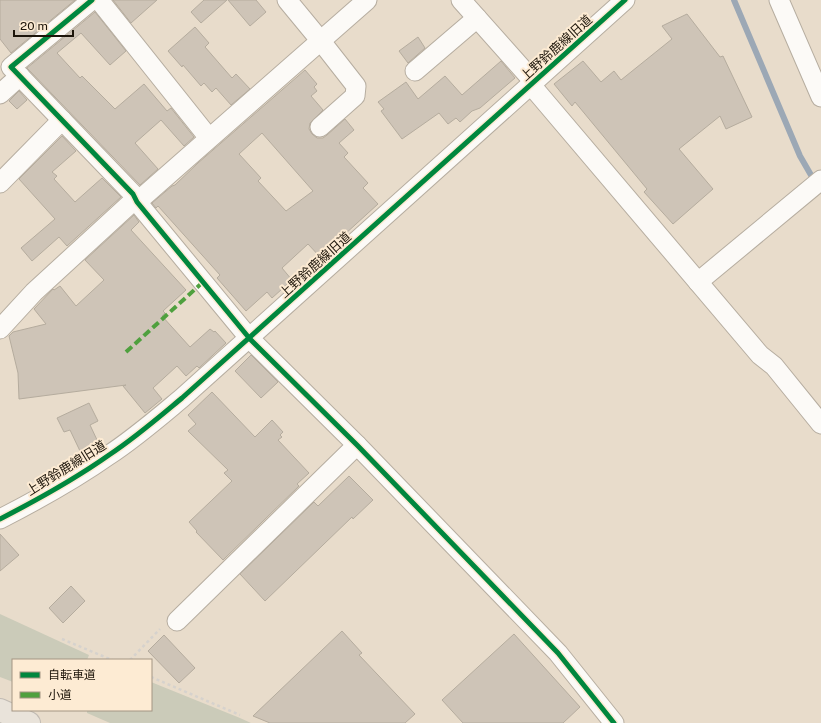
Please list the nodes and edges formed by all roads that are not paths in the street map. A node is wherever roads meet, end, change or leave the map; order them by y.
1 (92, 0) edge
2 (99, 0) edge
3 (287, 0) edge
4 (367, 0) edge
5 (461, 0) edge
6 (625, 0) edge
7 (778, 0) edge
8 (477, 18) junction
9 (320, 40) junction
10 (10, 70) edge
11 (415, 71) dead end
12 (532, 84) junction
13 (0, 94) edge
14 (821, 97) edge
15 (62, 120) junction
16 (320, 127) dead end
17 (209, 138) junction
18 (3, 174) edge
19 (821, 180) edge
20 (137, 202) junction
21 (698, 282) junction
22 (0, 329) edge
23 (250, 339) junction
24 (821, 424) edge
25 (357, 445) junction
26 (0, 519) edge
27 (177, 621) road end
28 (0, 710) edge
29 (29, 723) edge
30 (614, 723) edge

1 - 10 street
2 - 17 street
3 - 9 street
4 - 9 street
5 - 8 street
6 - 12 street, 上野鈴鹿線旧道
7 - 14 street
8 - 11 street
8 - 12 street
9 - 16 street
9 - 17 street
10 - 13 street
10 - 15 street
12 - 21 street
12 - 23 street, 上野鈴鹿線旧道
15 - 18 street
15 - 20 street
17 - 20 street
19 - 21 street
20 - 22 street
20 - 23 street
21 - 24 street
23 - 25 street
23 - 26 street, 上野鈴鹿線旧道
25 - 27 street
25 - 30 street
28 - 29 main road

